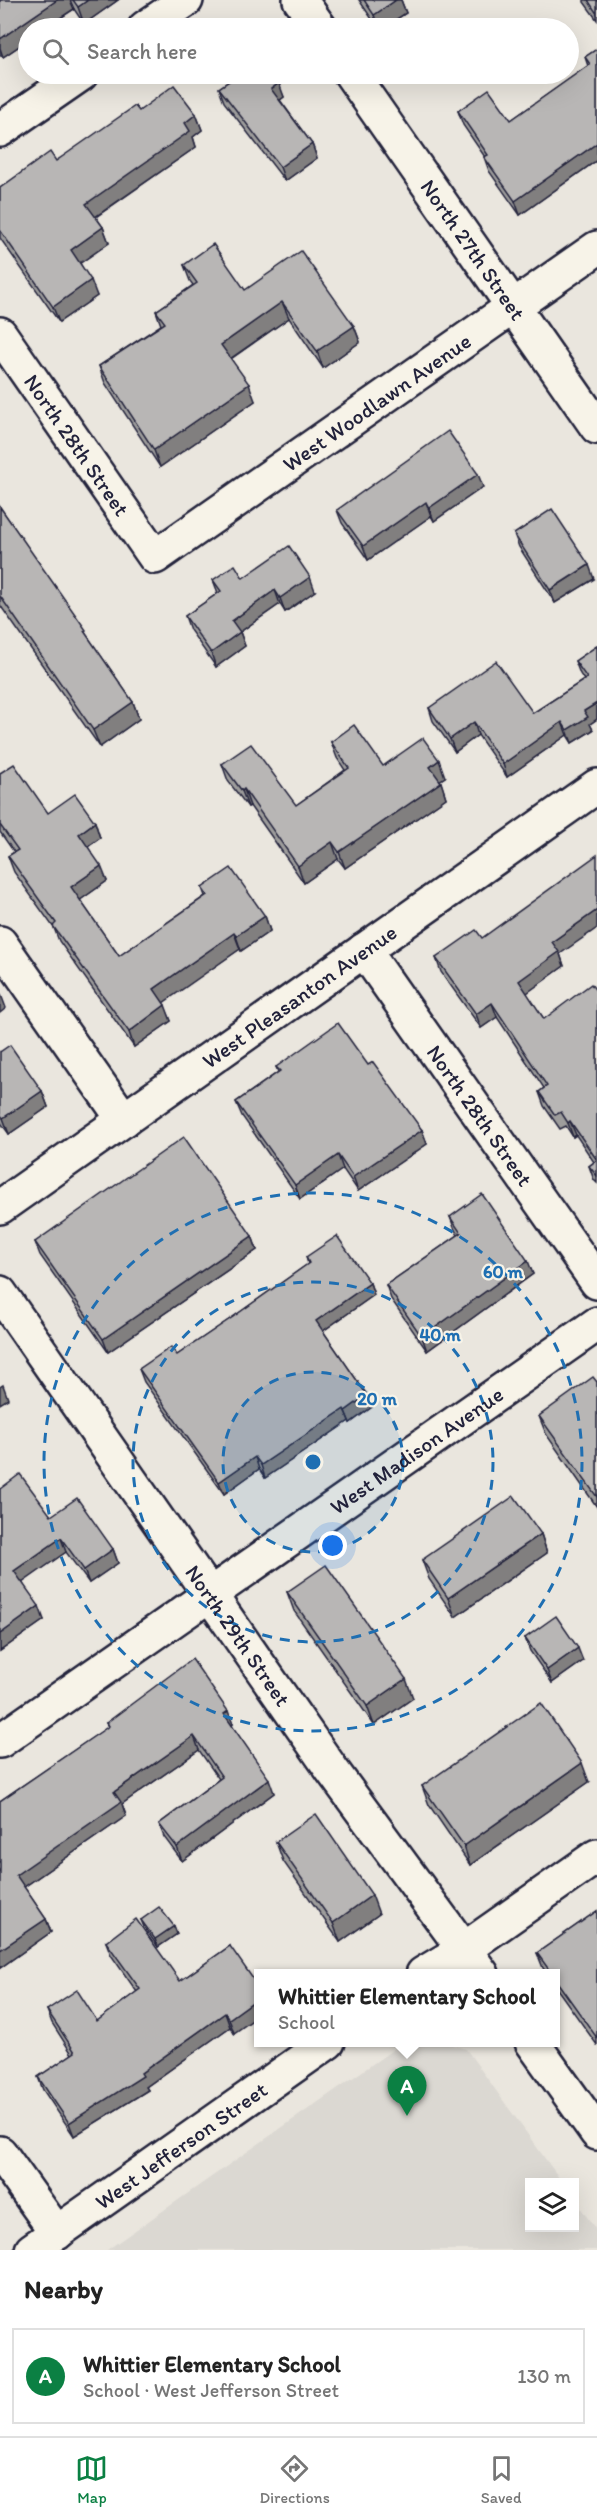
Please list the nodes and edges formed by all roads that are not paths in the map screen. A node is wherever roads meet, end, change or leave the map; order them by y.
1 (186, 0) edge
2 (300, 0) edge
3 (160, 18) edge
4 (313, 18) edge
5 (67, 84) edge
6 (358, 84) edge
7 (0, 130) edge
8 (597, 248) edge
9 (514, 307) junction
10 (0, 334) edge
11 (597, 427) edge
12 (155, 556) joint
13 (597, 786) edge
14 (0, 943) edge
15 (364, 950) junction
16 (124, 1119) junction
17 (0, 1207) edge
18 (597, 1282) edge
19 (0, 1293) edge
20 (597, 1324) edge
21 (209, 1595) junction
22 (0, 1741) edge
23 (597, 1856) edge
24 (472, 1962) edge
25 (443, 1969) edge
26 (322, 2047) edge
27 (535, 2047) edge
28 (597, 2133) edge
29 (0, 2153) edge
30 (45, 2242) edge

1 - 3 street
2 - 4 street
5 - 7 street
6 - 9 street, North 27th Street
8 - 9 street, West Woodlawn Avenue
9 - 11 street, North 27th Street
9 - 12 street, West Woodlawn Avenue
10 - 12 street, North 28th Street
13 - 15 street, West Pleasanton Avenue
14 - 16 street
15 - 16 street, West Pleasanton Avenue
15 - 18 street, North 28th Street
16 - 17 street, West Pleasanton Avenue
19 - 21 street, North 29th Street
20 - 21 street, West Madison Avenue
21 - 22 street, West Madison Avenue
21 - 24 street, North 29th Street
23 - 24 street
24 - 25 street
26 - 30 street, West Jefferson Street
27 - 28 street
29 - 30 street

